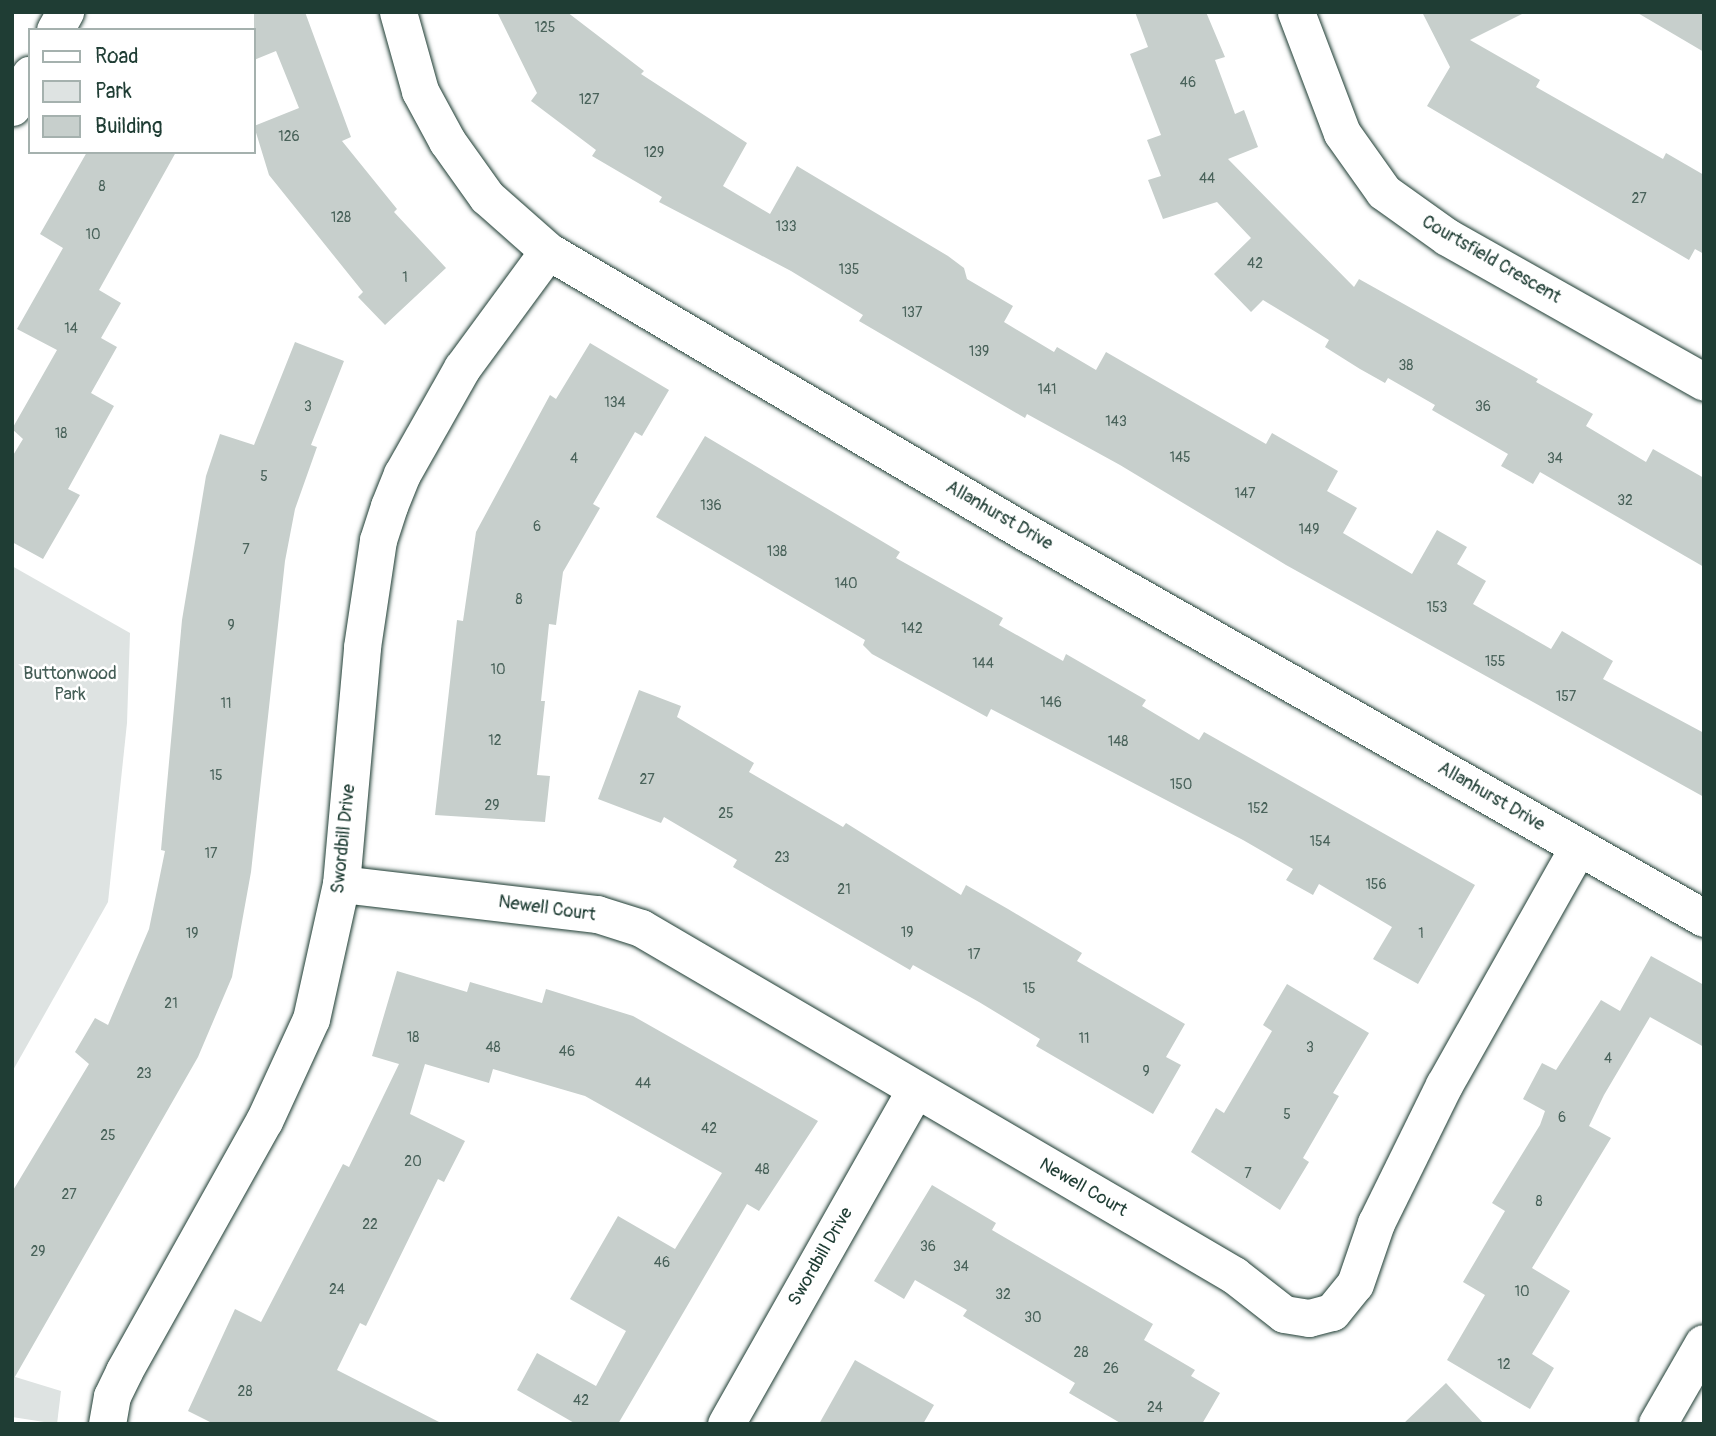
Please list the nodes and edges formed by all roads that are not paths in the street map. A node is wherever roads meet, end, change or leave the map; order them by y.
1 (65, 12) edge
2 (398, 12) edge
3 (1296, 12) edge
4 (56, 28) edge
5 (28, 79) edge
6 (12, 107) edge
7 (548, 251) junction
8 (1704, 382) edge
9 (1578, 847) junction
10 (341, 884) junction
11 (1704, 918) edge
12 (915, 1090) junction
13 (1704, 1344) edge
14 (107, 1424) edge
15 (726, 1424) edge
16 (1658, 1424) edge

1 - 4 street
2 - 7 street, Allanhurst Drive
3 - 8 street, Courtsfield Crescent
5 - 6 street
7 - 9 street, Allanhurst Drive
7 - 10 street, Swordbill Drive
9 - 11 street, Allanhurst Drive
9 - 12 street, Newell Court
10 - 12 street, Newell Court
10 - 14 street, Swordbill Drive
12 - 15 street, Swordbill Drive
13 - 16 main road

